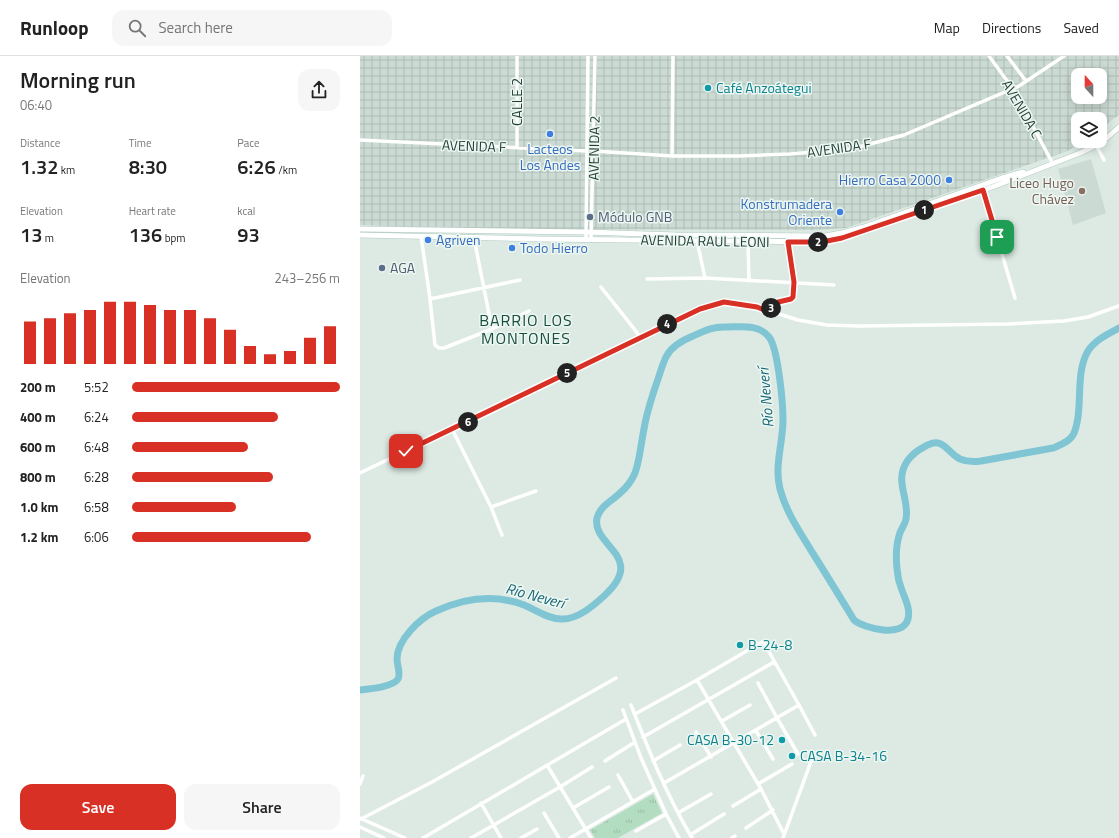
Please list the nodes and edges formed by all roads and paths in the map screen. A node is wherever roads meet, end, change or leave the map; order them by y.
1 (517, 56) edge
2 (588, 56) edge
3 (596, 56) edge
4 (673, 56) edge
5 (989, 56) edge
6 (1007, 56) edge
7 (1063, 56) edge
8 (1026, 81) junction
9 (1013, 89) junction
10 (1119, 127) edge
11 (1107, 138) edge
12 (360, 140) edge
13 (517, 147) junction
14 (1090, 148) edge
15 (1098, 148) edge
16 (588, 151) junction
17 (594, 151) junction
18 (672, 156) junction
19 (1104, 160) dead end
20 (1053, 164) junction
21 (983, 190) junction
22 (360, 229) edge
23 (588, 232) junction
24 (360, 235) edge
25 (421, 236) junction
26 (474, 238) junction
27 (588, 239) junction
28 (697, 241) junction
29 (748, 242) junction
30 (788, 242) junction
31 (705, 278) junction
32 (647, 279) dead end
33 (520, 280) dead end
34 (749, 281) junction
35 (794, 282) junction
36 (834, 285) dead end
37 (601, 287) dead end
38 (483, 288) junction
39 (1015, 298) dead end
40 (430, 299) junction
41 (1119, 306) edge
42 (529, 311) dead end
43 (769, 312) junction
44 (492, 329) junction
45 (640, 337) junction
46 (452, 429) junction
47 (360, 473) edge
48 (536, 491) dead end
49 (491, 507) junction
50 (502, 535) dead end
51 (774, 662) junction
52 (616, 678) dead end
53 (697, 680) junction
54 (758, 683) dead end
55 (709, 700) junction
56 (631, 705) dead end
57 (750, 705) dead end
58 (800, 705) junction
59 (622, 710) dead end
60 (634, 714) junction
61 (777, 718) junction
62 (626, 719) junction
63 (722, 721) junction
64 (756, 731) junction
65 (696, 732) dead end
66 (815, 735) dead end
67 (643, 737) junction
68 (635, 742) junction
69 (735, 743) junction
70 (680, 745) dead end
71 (798, 754) dead end
72 (813, 756) dead end
73 (711, 757) junction
74 (773, 759) dead end
75 (605, 761) dead end
76 (653, 761) junction
77 (792, 764) dead end
78 (547, 765) junction
79 (592, 767) dead end
80 (618, 775) dead end
81 (363, 776) dead end
82 (360, 784) edge
83 (664, 784) junction
84 (758, 784) junction
85 (560, 787) junction
86 (609, 787) dead end
87 (656, 789) junction
88 (761, 789) junction
89 (711, 794) dead end
90 (633, 802) junction
91 (481, 804) junction
92 (733, 806) dead end
93 (573, 808) junction
94 (773, 810) junction
95 (544, 813) dead end
96 (678, 813) junction
97 (666, 814) junction
98 (724, 814) dead end
99 (360, 818) edge
100 (494, 825) junction
101 (360, 827) edge
102 (746, 828) dead end
103 (537, 829) dead end
104 (586, 830) junction
105 (636, 831) dead end
106 (691, 836) edge
107 (783, 836) edge
108 (679, 837) edge
109 (384, 838) edge
110 (405, 838) edge
111 (423, 838) edge
112 (471, 838) edge
113 (502, 838) edge
114 (521, 838) edge
115 (559, 838) edge
116 (570, 838) edge
117 (590, 838) edge
118 (673, 838) edge

1 - 13 street, CALLE 2
2 - 16 street, AVENIDA 2
3 - 17 street, AVENIDA 2
4 - 18 street
5 - 9 street, AVENIDA C
6 - 8 street
7 - 8 street, AVENIDA F
8 - 9 street, AVENIDA F
9 - 18 street, AVENIDA F
9 - 20 street, AVENIDA C
10 - 11 main road
12 - 13 street, AVENIDA F
13 - 16 street, AVENIDA F
14 - 20 main road
15 - 19 street
16 - 23 street, AVENIDA 2
17 - 18 street, AVENIDA F
17 - 23 street, AVENIDA 2
20 - 21 main road, AVENIDA RAUL LEONI
20 - 23 main road, AVENIDA RAUL LEONI
21 - 30 main road, AVENIDA RAUL LEONI
21 - 39 street
22 - 23 main road, AVENIDA RAUL LEONI
23 - 27 street, AVENIDA 2
24 - 25 main road, AVENIDA RAUL LEONI
25 - 26 main road, AVENIDA RAUL LEONI
25 - 40 street
26 - 27 main road, AVENIDA RAUL LEONI
26 - 38 street
27 - 28 main road, AVENIDA RAUL LEONI
28 - 29 main road, AVENIDA RAUL LEONI
28 - 31 street
29 - 30 main road, AVENIDA RAUL LEONI
29 - 34 street
30 - 35 street
31 - 32 street
31 - 34 street
33 - 38 street
34 - 35 street
35 - 36 street
35 - 43 street
37 - 45 street
38 - 40 street
38 - 44 street
40 - 44 street
41 - 43 street
42 - 44 street
43 - 45 street
45 - 46 street
46 - 47 street
46 - 49 street
48 - 49 street
49 - 50 street
51 - 53 street
51 - 55 street
51 - 58 street
52 - 99 street
53 - 55 street
53 - 60 street
54 - 61 street
55 - 63 street
55 - 67 street
56 - 60 street
57 - 63 street
58 - 61 street
58 - 66 street
59 - 62 street
60 - 67 street
61 - 64 street
61 - 71 street
62 - 68 street
62 - 78 street
63 - 69 street
64 - 69 street
64 - 74 street
65 - 73 street
67 - 76 street
68 - 75 street
68 - 87 street
69 - 73 street
69 - 84 street
70 - 76 street
72 - 107 street
73 - 83 street
76 - 83 street
77 - 84 street
78 - 85 street
78 - 91 street
79 - 85 street
80 - 90 street
81 - 82 street
83 - 96 street
84 - 88 street
85 - 93 street
85 - 100 street
86 - 93 street
87 - 90 street
87 - 97 street
88 - 92 street
88 - 94 street
89 - 96 street
90 - 104 street
91 - 100 street
91 - 111 street
93 - 104 street
94 - 102 street
94 - 107 street
95 - 115 street
96 - 106 street
97 - 105 street
97 - 108 street
98 - 106 street
99 - 110 street
100 - 112 street
100 - 113 street
101 - 109 street
103 - 114 street
104 - 116 street
104 - 117 street
108 - 118 street

